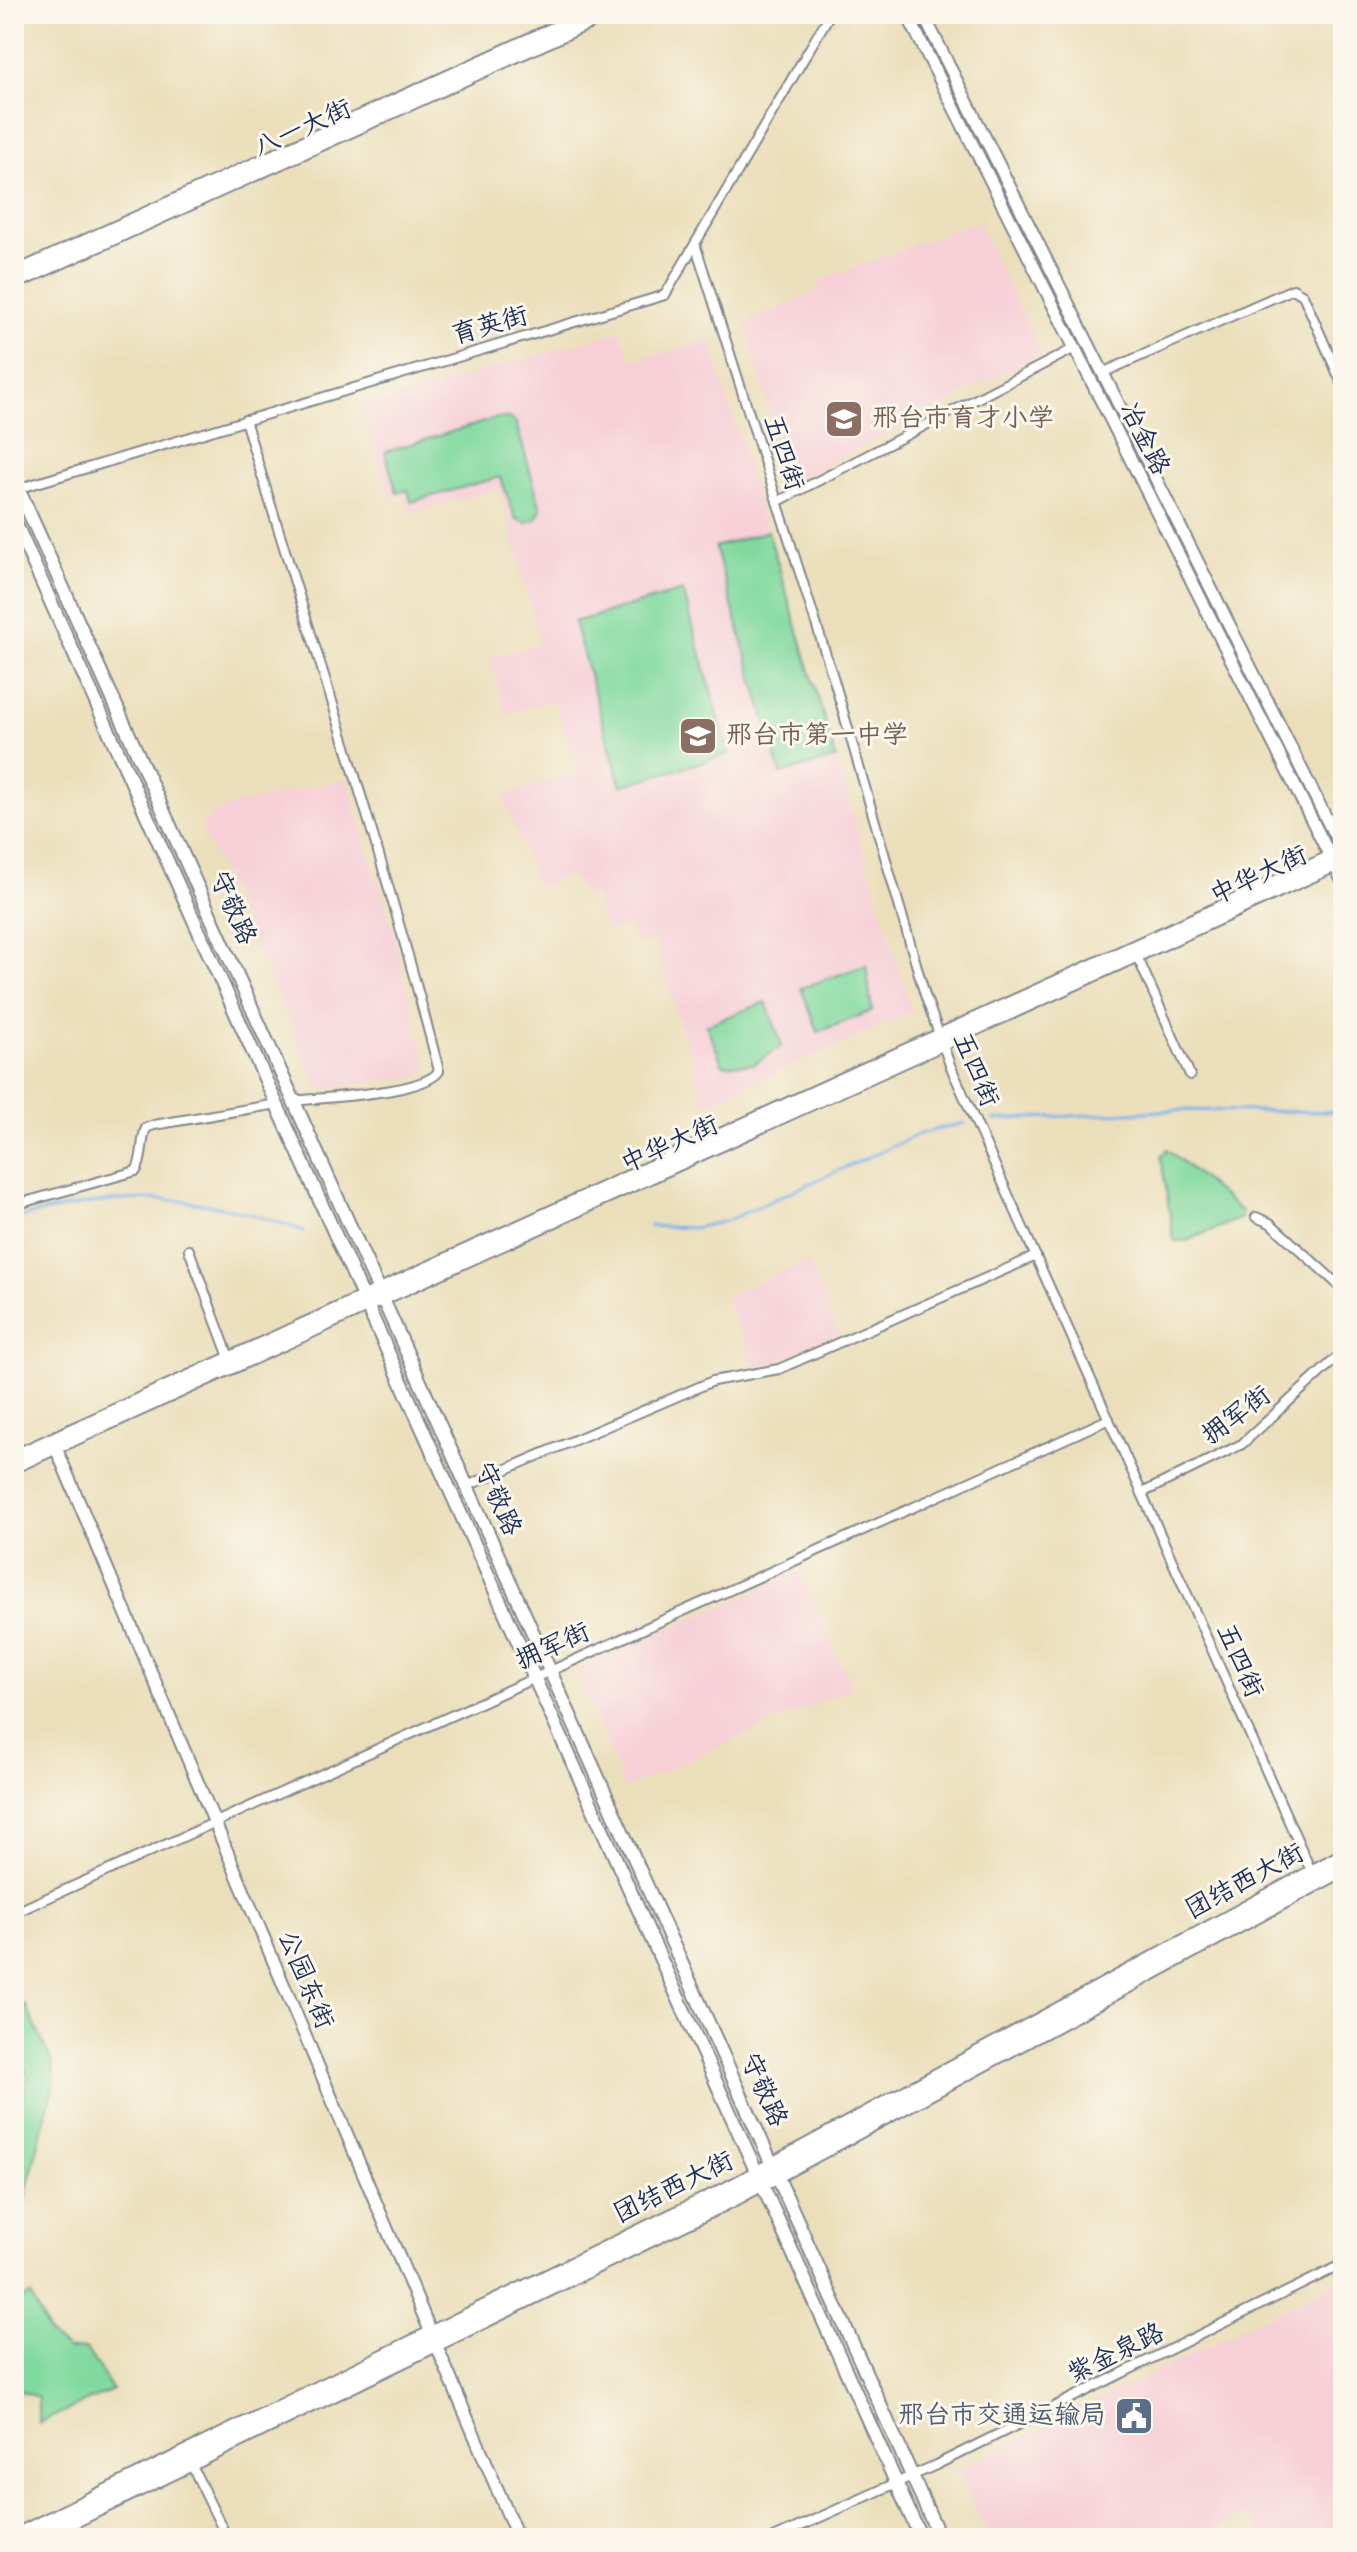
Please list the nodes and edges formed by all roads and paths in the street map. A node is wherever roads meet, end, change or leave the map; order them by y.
1 (585, 14) edge
2 (609, 14) edge
3 (830, 14) edge
4 (907, 14) edge
5 (923, 14) edge
6 (696, 247) junction
7 (14, 273) edge
8 (14, 284) edge
9 (1075, 348) junction
10 (1102, 373) junction
11 (1343, 386) edge
12 (245, 420) junction
13 (15, 486) edge
14 (777, 502) junction
15 (14, 520) edge
16 (1343, 851) edge
17 (1336, 861) edge
18 (1343, 882) edge
19 (1137, 956) junction
20 (940, 1040) junction
21 (1190, 1075) dead end
22 (294, 1101) junction
23 (277, 1104) junction
24 (14, 1205) edge
25 (1256, 1217) dead end
26 (189, 1250) dead end
27 (1036, 1256) junction
28 (1343, 1289) edge
29 (381, 1294) junction
30 (365, 1301) junction
31 (1343, 1352) edge
32 (229, 1357) junction
33 (1109, 1419) junction
34 (53, 1443) junction
35 (14, 1456) edge
36 (14, 1467) edge
37 (467, 1486) junction
38 (1142, 1493) junction
39 (550, 1671) junction
40 (535, 1678) junction
41 (214, 1822) junction
42 (1343, 1856) edge
43 (1343, 1869) edge
44 (1312, 1873) junction
45 (14, 1913) edge
46 (775, 2170) junction
47 (760, 2178) junction
48 (1343, 2264) edge
49 (434, 2339) junction
50 (191, 2464) junction
51 (912, 2475) junction
52 (896, 2482) junction
53 (14, 2537) edge
54 (38, 2538) edge
55 (227, 2538) edge
56 (518, 2538) edge
57 (774, 2538) edge
58 (921, 2538) edge
59 (940, 2538) edge

1 - 7 street, 八一大街
2 - 8 street, 八一大街
3 - 6 street, 育英街
4 - 9 street, 冶金路
5 - 10 street, 冶金路
6 - 12 street, 育英街
6 - 14 street, 五四街
9 - 14 street
9 - 17 street, 冶金路
10 - 11 street
10 - 16 street, 冶金路
12 - 13 street, 育英街
12 - 22 street
13 - 22 main road, 守敬路
14 - 20 street, 五四街
15 - 23 main road, 守敬路
16 - 17 street, 中华大街
17 - 18 street, 冶金路
17 - 19 street, 中华大街
17 - 20 street, 中华大街
19 - 20 street, 中华大街
19 - 21 street
20 - 27 street, 五四街
20 - 29 street, 中华大街
22 - 29 main road, 守敬路
23 - 24 street
23 - 30 main road, 守敬路
25 - 28 street
26 - 32 street
27 - 33 street, 五四街
27 - 37 street
29 - 30 street, 中华大街
29 - 37 main road, 守敬路
30 - 32 street, 中华大街
30 - 34 street, 中华大街
30 - 40 main road, 守敬路
31 - 38 street, 拥军街
32 - 34 street, 中华大街
33 - 38 street, 五四街
33 - 39 street, 拥军街
34 - 35 street, 中华大街
34 - 36 street, 中华大街
34 - 41 street, 公园东街
37 - 39 main road, 守敬路
38 - 44 street, 五四街
39 - 40 street, 拥军街
39 - 46 main road, 守敬路
40 - 41 street, 拥军街
40 - 47 main road, 守敬路
41 - 45 street, 拥军街
41 - 49 street, 公园东街
42 - 44 main road, 团结西大街
43 - 46 main road, 团结西大街
44 - 46 main road, 团结西大街
46 - 47 main road, 团结西大街
46 - 51 main road, 守敬路
47 - 49 main road, 团结西大街
47 - 52 main road, 守敬路
48 - 51 street, 紫金泉路
49 - 50 main road, 团结西大街
49 - 53 main road, 团结西大街
49 - 56 street, 公园东街
50 - 54 main road, 团结西大街
50 - 55 street
51 - 52 street, 紫金泉路
51 - 59 main road, 守敬路
52 - 57 street, 紫金泉路
52 - 58 main road, 守敬路

